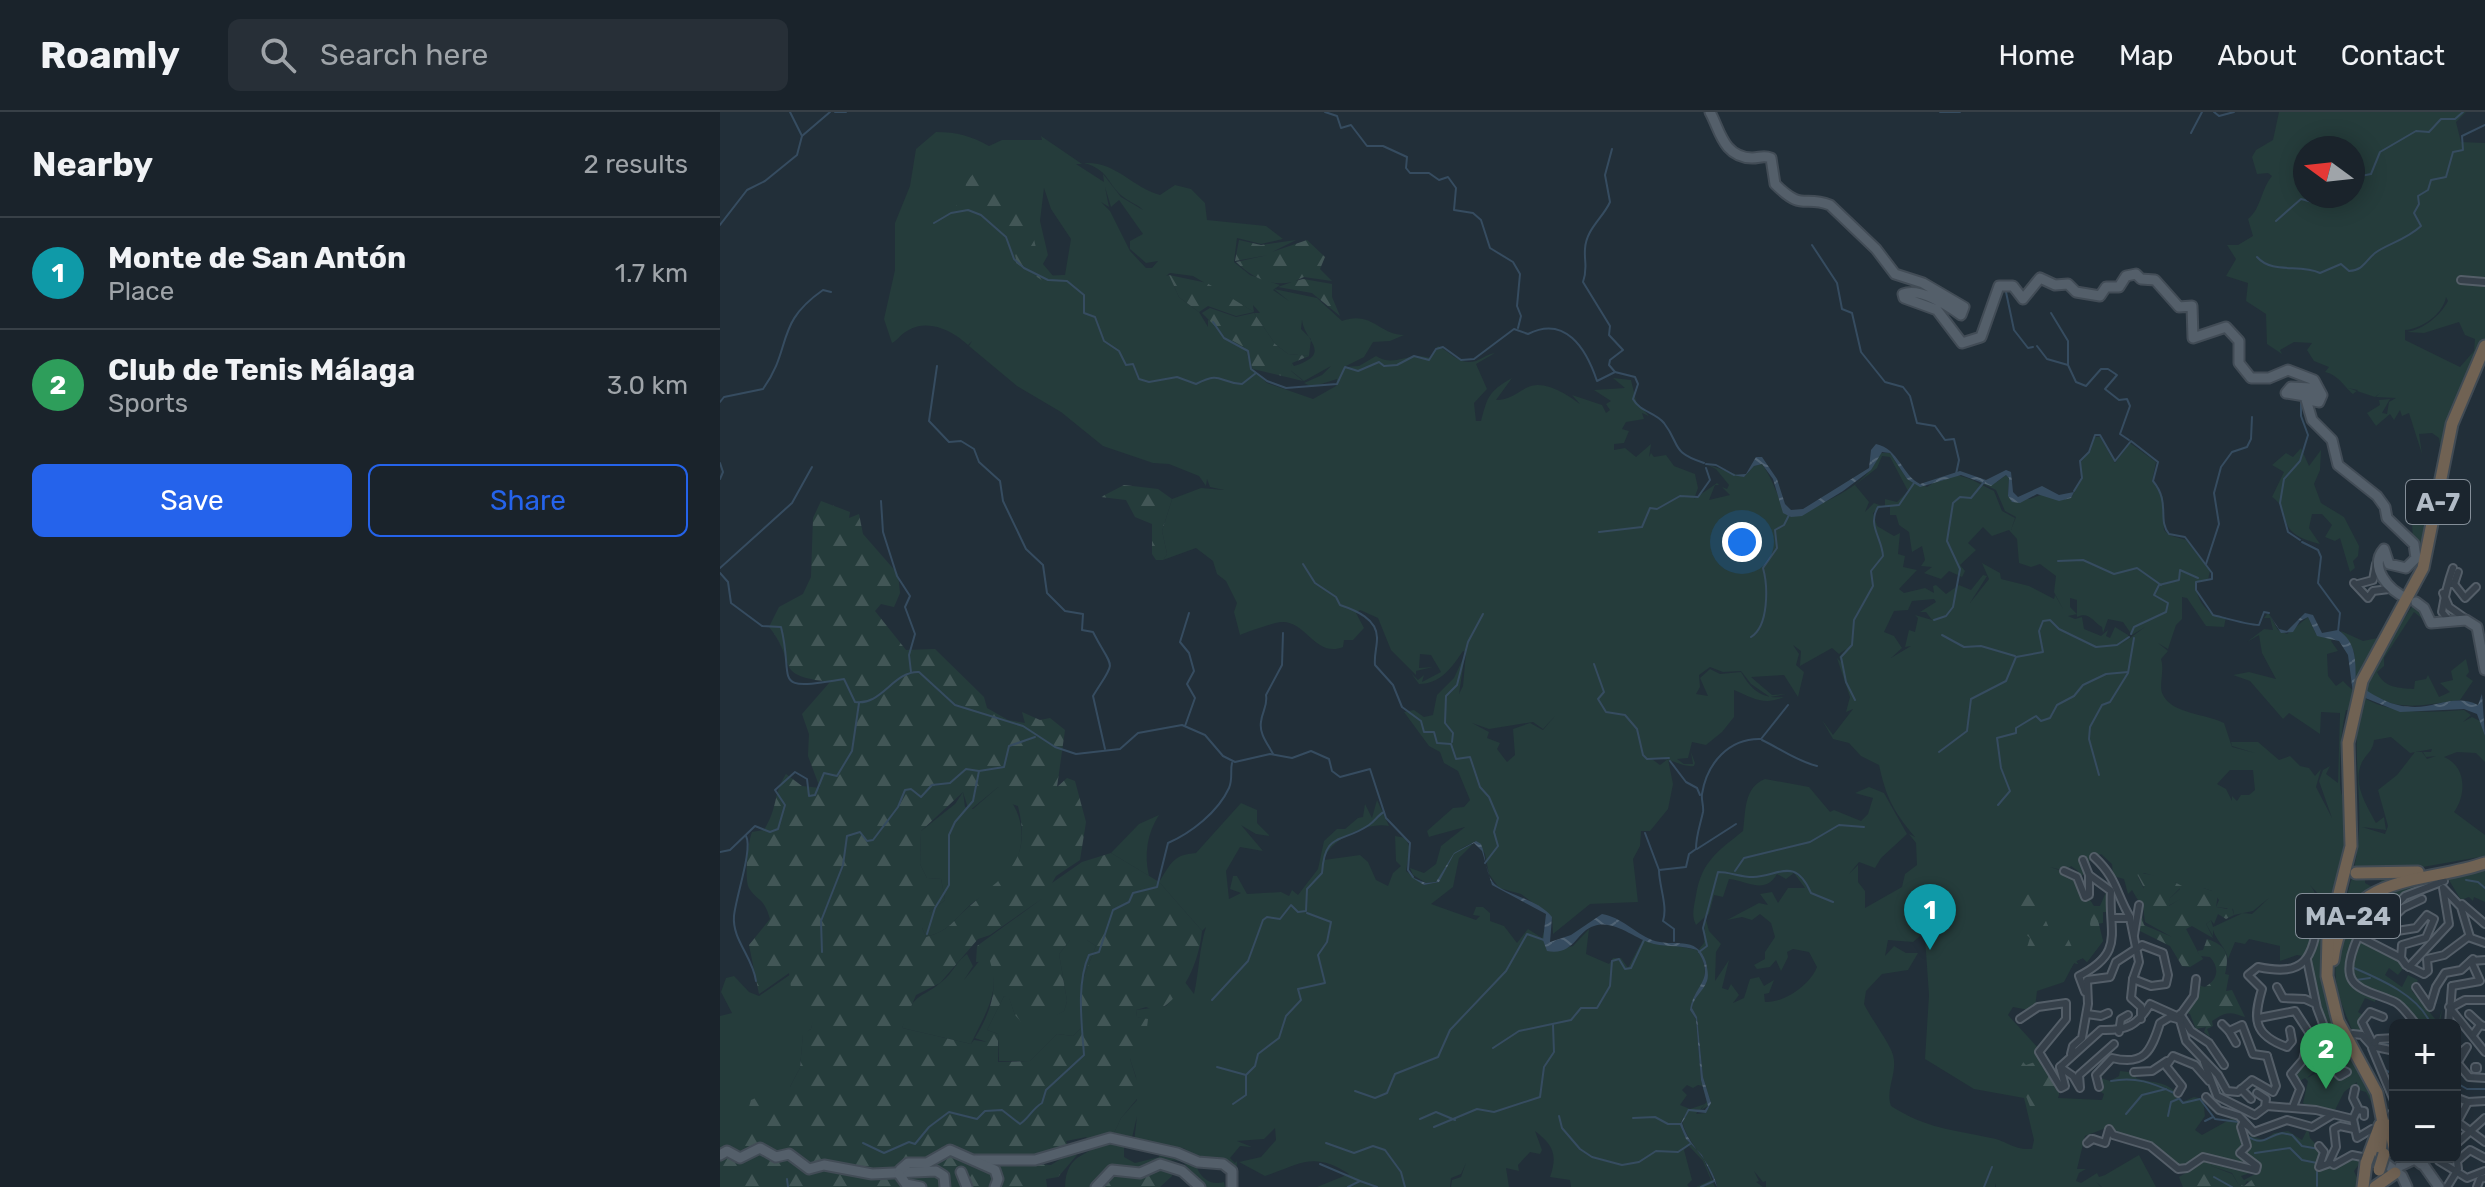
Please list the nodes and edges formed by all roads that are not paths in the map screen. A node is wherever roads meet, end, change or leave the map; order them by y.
1 (1710, 112) edge
2 (2461, 280) dead end
3 (2485, 282) edge
4 (2485, 346) edge
5 (2485, 357) edge
6 (2379, 559) junction
7 (2454, 584) junction
8 (2476, 587) dead end
9 (2389, 589) junction
10 (2444, 589) junction
11 (2450, 622) junction
12 (2470, 622) junction
13 (2378, 654) junction
14 (2485, 670) edge
15 (2355, 711) junction
16 (2094, 857) dead end
17 (2083, 860) dead end
18 (2485, 861) edge
19 (2064, 871) dead end
20 (2356, 873) dead end
21 (2089, 875) junction
22 (2340, 883) dead end
23 (2444, 884) junction
24 (2422, 899) dead end
25 (2139, 905) dead end
26 (2113, 918) junction
27 (2130, 918) junction
28 (2387, 923) junction
29 (2485, 924) edge
30 (2132, 937) junction
31 (2358, 937) junction
32 (2470, 937) junction
33 (2485, 943) edge
34 (2134, 950) junction
35 (2326, 955) junction
36 (2401, 958) junction
37 (2473, 959) junction
38 (2307, 960) junction
39 (2485, 960) edge
40 (2409, 967) junction
41 (2133, 979) junction
42 (2196, 979) dead end
43 (2277, 987) dead end
44 (2416, 987) dead end
45 (2294, 988) dead end
46 (2334, 992) junction
47 (2087, 994) junction
48 (2301, 998) junction
49 (2477, 1000) junction
50 (2485, 1000) edge
51 (2316, 1004) junction
52 (2485, 1007) edge
53 (2451, 1008) junction
54 (2108, 1013) dead end
55 (2087, 1014) junction
56 (2469, 1014) dead end
57 (2128, 1015) dead end
58 (2178, 1016) junction
59 (2383, 1017) dead end
60 (2259, 1018) junction
61 (2020, 1019) dead end
62 (2141, 1019) junction
63 (2412, 1019) edge
64 (2449, 1019) edge
65 (2222, 1024) dead end
66 (2483, 1025) edge
67 (2290, 1030) dead end
68 (2229, 1031) junction
69 (2119, 1032) junction
70 (2353, 1034) dead end
71 (2473, 1035) junction
72 (2389, 1038) edge
73 (2344, 1039) dead end
74 (2236, 1043) dead end
75 (2274, 1043) junction
76 (2114, 1044) dead end
77 (2373, 1045) junction
78 (2389, 1049) edge
79 (2485, 1052) edge
80 (2071, 1054) junction
81 (2267, 1056) junction
82 (2203, 1058) junction
83 (2167, 1061) junction
84 (2224, 1065) dead end
85 (2461, 1065) edge
86 (2060, 1067) junction
87 (2476, 1069) dead end
88 (2134, 1072) dead end
89 (2473, 1078) junction
90 (2485, 1078) edge
91 (2212, 1083) junction
92 (2099, 1087) dead end
93 (2241, 1089) junction
94 (2355, 1089) dead end
95 (2178, 1093) dead end
96 (2257, 1093) dead end
97 (2206, 1097) dead end
98 (2251, 1099) dead end
99 (2461, 1099) edge
100 (2485, 1101) edge
101 (2468, 1102) junction
102 (2265, 1107) junction
103 (2293, 1107) junction
104 (2389, 1108) edge
105 (2357, 1110) junction
106 (2389, 1110) edge
107 (2389, 1110) edge
108 (2461, 1114) edge
109 (2336, 1115) junction
110 (2364, 1116) dead end
111 (2485, 1118) edge
112 (2353, 1119) junction
113 (2389, 1125) edge
114 (2248, 1126) junction
115 (2461, 1126) edge
116 (2354, 1129) junction
117 (2372, 1129) dead end
118 (2470, 1131) junction
119 (2461, 1139) edge
120 (2485, 1142) edge
121 (2087, 1143) dead end
122 (2319, 1146) dead end
123 (720, 1155) edge
124 (2485, 1158) edge
125 (975, 1160) dead end
126 (2330, 1163) junction
127 (2386, 1163) edge
128 (2430, 1163) edge
129 (2436, 1163) edge
130 (2485, 1171) edge
131 (961, 1172) dead end
132 (2459, 1172) junction
133 (2485, 1178) edge
134 (921, 1187) edge
135 (945, 1187) edge
136 (967, 1187) edge
137 (995, 1187) edge
138 (1096, 1187) edge
139 (1200, 1187) edge
140 (1232, 1187) edge
141 (2369, 1187) edge
142 (2390, 1187) edge
143 (2407, 1187) edge
144 (2439, 1187) edge
145 (2447, 1187) edge
146 (2477, 1187) edge

1 - 6 main road
2 - 3 street
4 - 13 highway, A-7
5 - 13 highway, A-7
6 - 9 main road
6 - 9 street
7 - 8 street
7 - 10 street
7 - 10 street
9 - 11 main road
10 - 11 street
10 - 12 street
11 - 12 main road
12 - 14 main road
13 - 15 highway, A-7
15 - 35 highway, A-7
15 - 46 highway, A-7
16 - 27 street
17 - 21 street
18 - 20 highway, MA-24
18 - 46 highway, MA-24
19 - 21 street
21 - 26 street
22 - 35 highway, MA-24
23 - 28 street
23 - 29 street
23 - 32 street
23 - 40 street
24 - 28 street
25 - 30 street
26 - 27 street
26 - 47 street
27 - 30 street
28 - 36 street
30 - 34 street
31 - 36 street
31 - 38 street, bridge
31 - 63 street
32 - 33 street
32 - 40 street
34 - 41 street
34 - 41 street
34 - 47 street
35 - 106 highway, A-7
36 - 40 street
37 - 39 street
37 - 44 street
37 - 53 street
38 - 51 street
38 - 60 street
41 - 62 street
42 - 58 street
43 - 48 street
45 - 48 street
46 - 107 highway, A-7
47 - 55 street
48 - 51 street
49 - 50 street
49 - 52 street
49 - 53 street
51 - 73 street
53 - 64 street
53 - 71 street
54 - 55 street
55 - 80 street
56 - 66 street
57 - 69 street
58 - 62 street
58 - 82 street
58 - 84 street
58 - 92 street
59 - 77 street
60 - 75 street
60 - 103 street
61 - 86 street
62 - 69 street
65 - 68 street
66 - 71 street
67 - 75 street
68 - 74 street
68 - 81 street
69 - 80 street
70 - 77 street
71 - 79 street
72 - 77 street
75 - 81 street
76 - 86 street
77 - 78 street
77 - 104 street
80 - 86 street
81 - 93 street
82 - 91 street
82 - 93 street
83 - 88 street
83 - 91 street
83 - 95 street
85 - 89 street
87 - 89 street
89 - 90 street
91 - 102 street
93 - 98 street
94 - 105 street
96 - 102 street
97 - 114 street
99 - 101 street
100 - 101 street
101 - 108 street
102 - 103 street
103 - 109 street
105 - 110 street
105 - 112 street
109 - 112 street
109 - 114 street
111 - 118 street
112 - 116 street
113 - 127 highway, A-7
114 - 121 street
115 - 118 street
116 - 117 street
116 - 126 street
118 - 119 street
118 - 120 street
122 - 126 street
123 - 135 main road
124 - 132 street
125 - 140 main road
126 - 127 street
127 - 141 highway, A-7
127 - 142 street
127 - 143 main road
128 - 144 main road
129 - 132 street
130 - 132 street
131 - 136 main road
132 - 145 street
133 - 146 street
134 - 137 main road
138 - 139 main road

